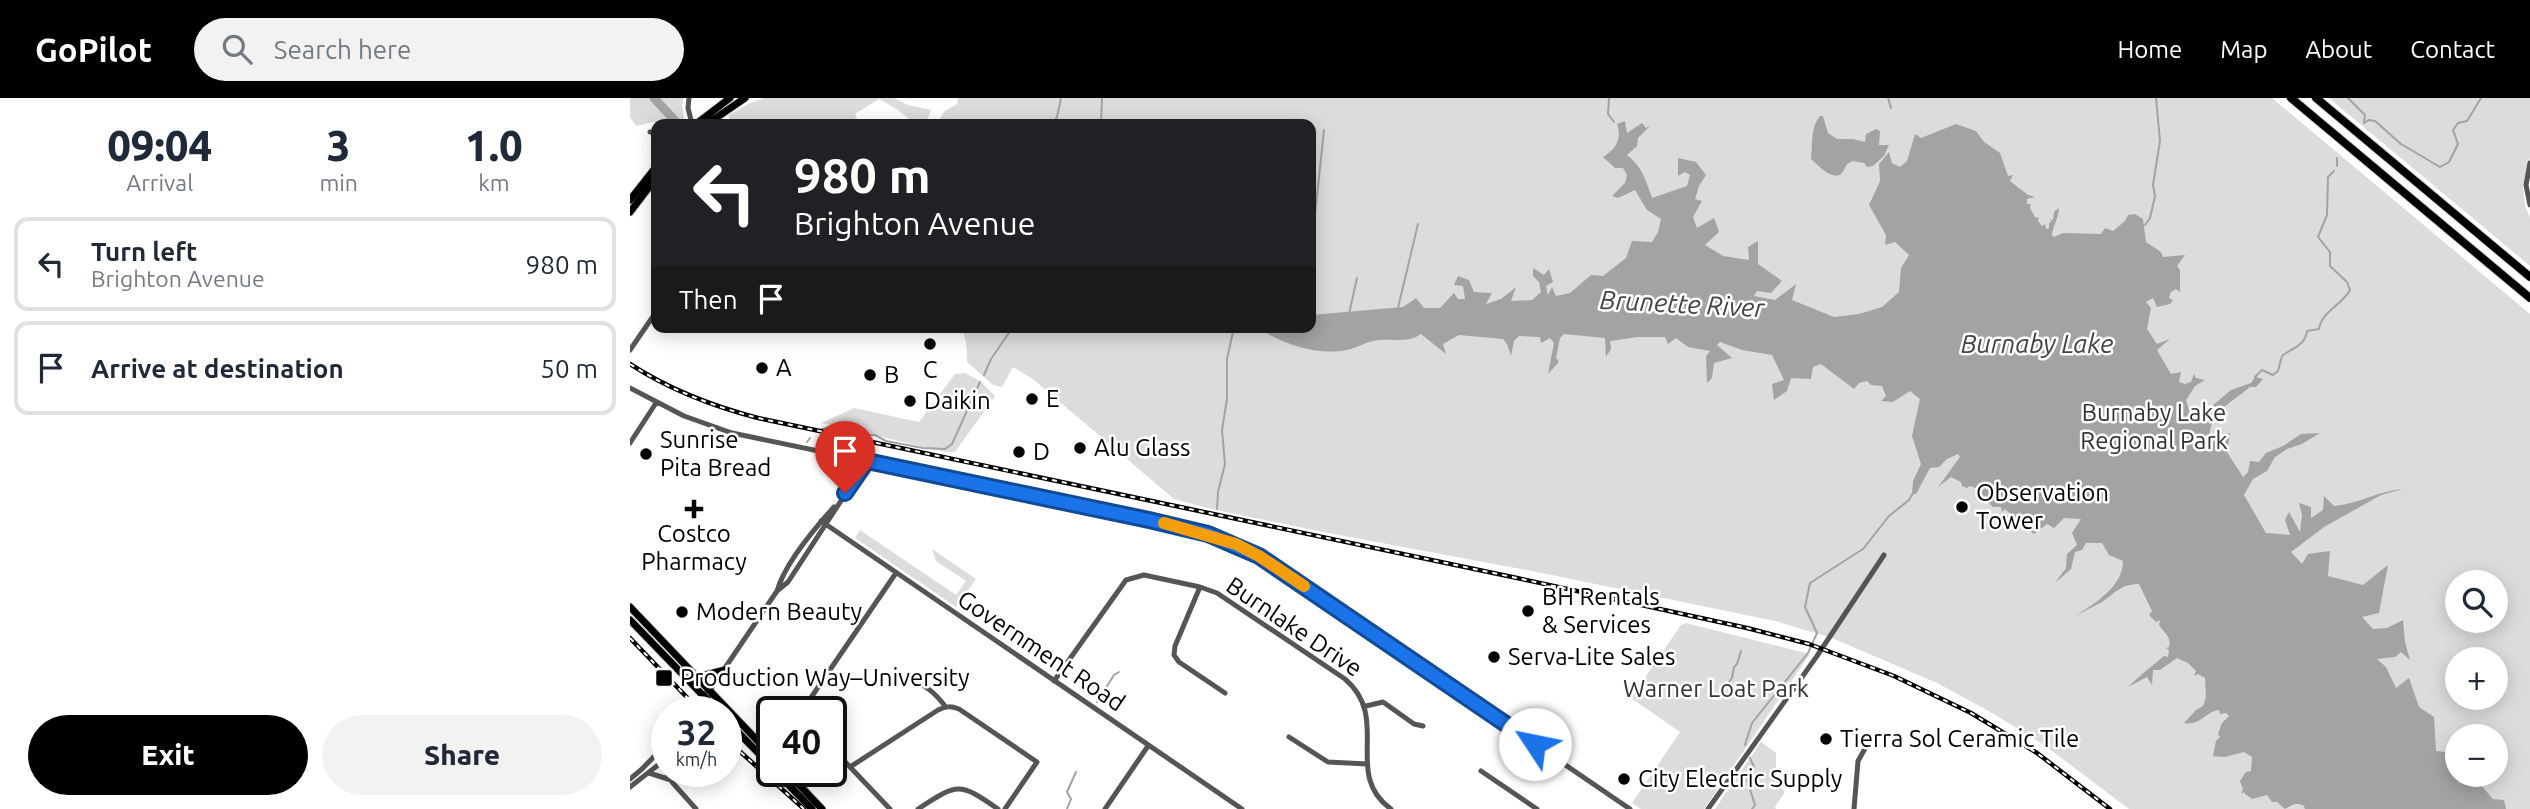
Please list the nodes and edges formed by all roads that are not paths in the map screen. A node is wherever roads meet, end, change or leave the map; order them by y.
1 (689, 98) edge
2 (730, 98) edge
3 (745, 98) edge
4 (2291, 98) edge
5 (2316, 98) edge
6 (692, 119) edge
7 (709, 119) edge
8 (711, 119) edge
9 (2530, 163) edge
10 (651, 173) edge
11 (651, 185) edge
12 (630, 200) edge
13 (2530, 205) edge
14 (630, 212) edge
15 (2530, 277) edge
16 (2530, 298) edge
17 (651, 319) edge
18 (630, 350) edge
19 (630, 388) edge
20 (656, 403) junction
21 (630, 443) edge
22 (867, 461) junction
23 (837, 504) junction
24 (821, 521) junction
25 (827, 525) junction
26 (1884, 555) dead end
27 (896, 573) junction
28 (1200, 587) junction
29 (777, 591) junction
30 (630, 607) edge
31 (630, 620) edge
32 (724, 670) junction
33 (697, 677) junction
34 (911, 680) dead end
35 (1054, 681) junction
36 (1225, 693) dead end
37 (707, 695) junction
38 (812, 696) edge
39 (945, 706) junction
40 (1366, 706) junction
41 (1423, 726) dead end
42 (742, 736) edge
43 (1289, 737) dead end
44 (1871, 738) dead end
45 (756, 741) edge
46 (1148, 746) junction
47 (756, 751) edge
48 (651, 760) edge
49 (847, 764) edge
50 (1367, 764) junction
51 (850, 767) junction
52 (1481, 771) dead end
53 (649, 773) edge
54 (630, 779) edge
55 (677, 787) edge
56 (791, 787) edge
57 (801, 787) edge
58 (630, 788) edge
59 (696, 809) edge
60 (812, 809) edge
61 (822, 809) edge
62 (890, 809) edge
63 (918, 809) edge
64 (998, 809) edge
65 (1006, 809) edge
66 (1105, 809) edge
67 (1241, 809) edge
68 (1391, 809) edge
69 (1537, 809) edge
70 (1630, 809) edge
71 (1708, 809) edge
72 (1854, 809) edge

1 - 6 street
2 - 7 main road
3 - 8 main road
4 - 16 highway
5 - 15 highway
9 - 13 street
10 - 12 main road
11 - 14 main road
17 - 18 street
19 - 20 street
20 - 21 street
20 - 22 street
22 - 23 street
22 - 70 street
23 - 24 street
23 - 25 street
24 - 25 street, Government Road
24 - 29 street
25 - 27 street, Government Road
25 - 29 street
26 - 71 street
27 - 35 street, Government Road
27 - 38 street
28 - 35 street, Burnlake Drive
28 - 36 street
28 - 40 street, Burnlake Drive
29 - 32 street
30 - 33 main road
31 - 37 main road
32 - 33 main road
32 - 37 street
33 - 37 main road
34 - 39 street
35 - 46 street, Government Road
37 - 45 main road
39 - 51 street
39 - 65 street
40 - 41 street
40 - 50 street, Burnlake Drive
42 - 47 main road
43 - 50 street
44 - 72 street
46 - 66 street
46 - 67 street, Government Road
48 - 54 street
49 - 51 street
50 - 68 street, Burnlake Drive
51 - 62 street
52 - 69 street
53 - 58 street
55 - 59 street
56 - 60 main road
57 - 61 main road
63 - 64 street

